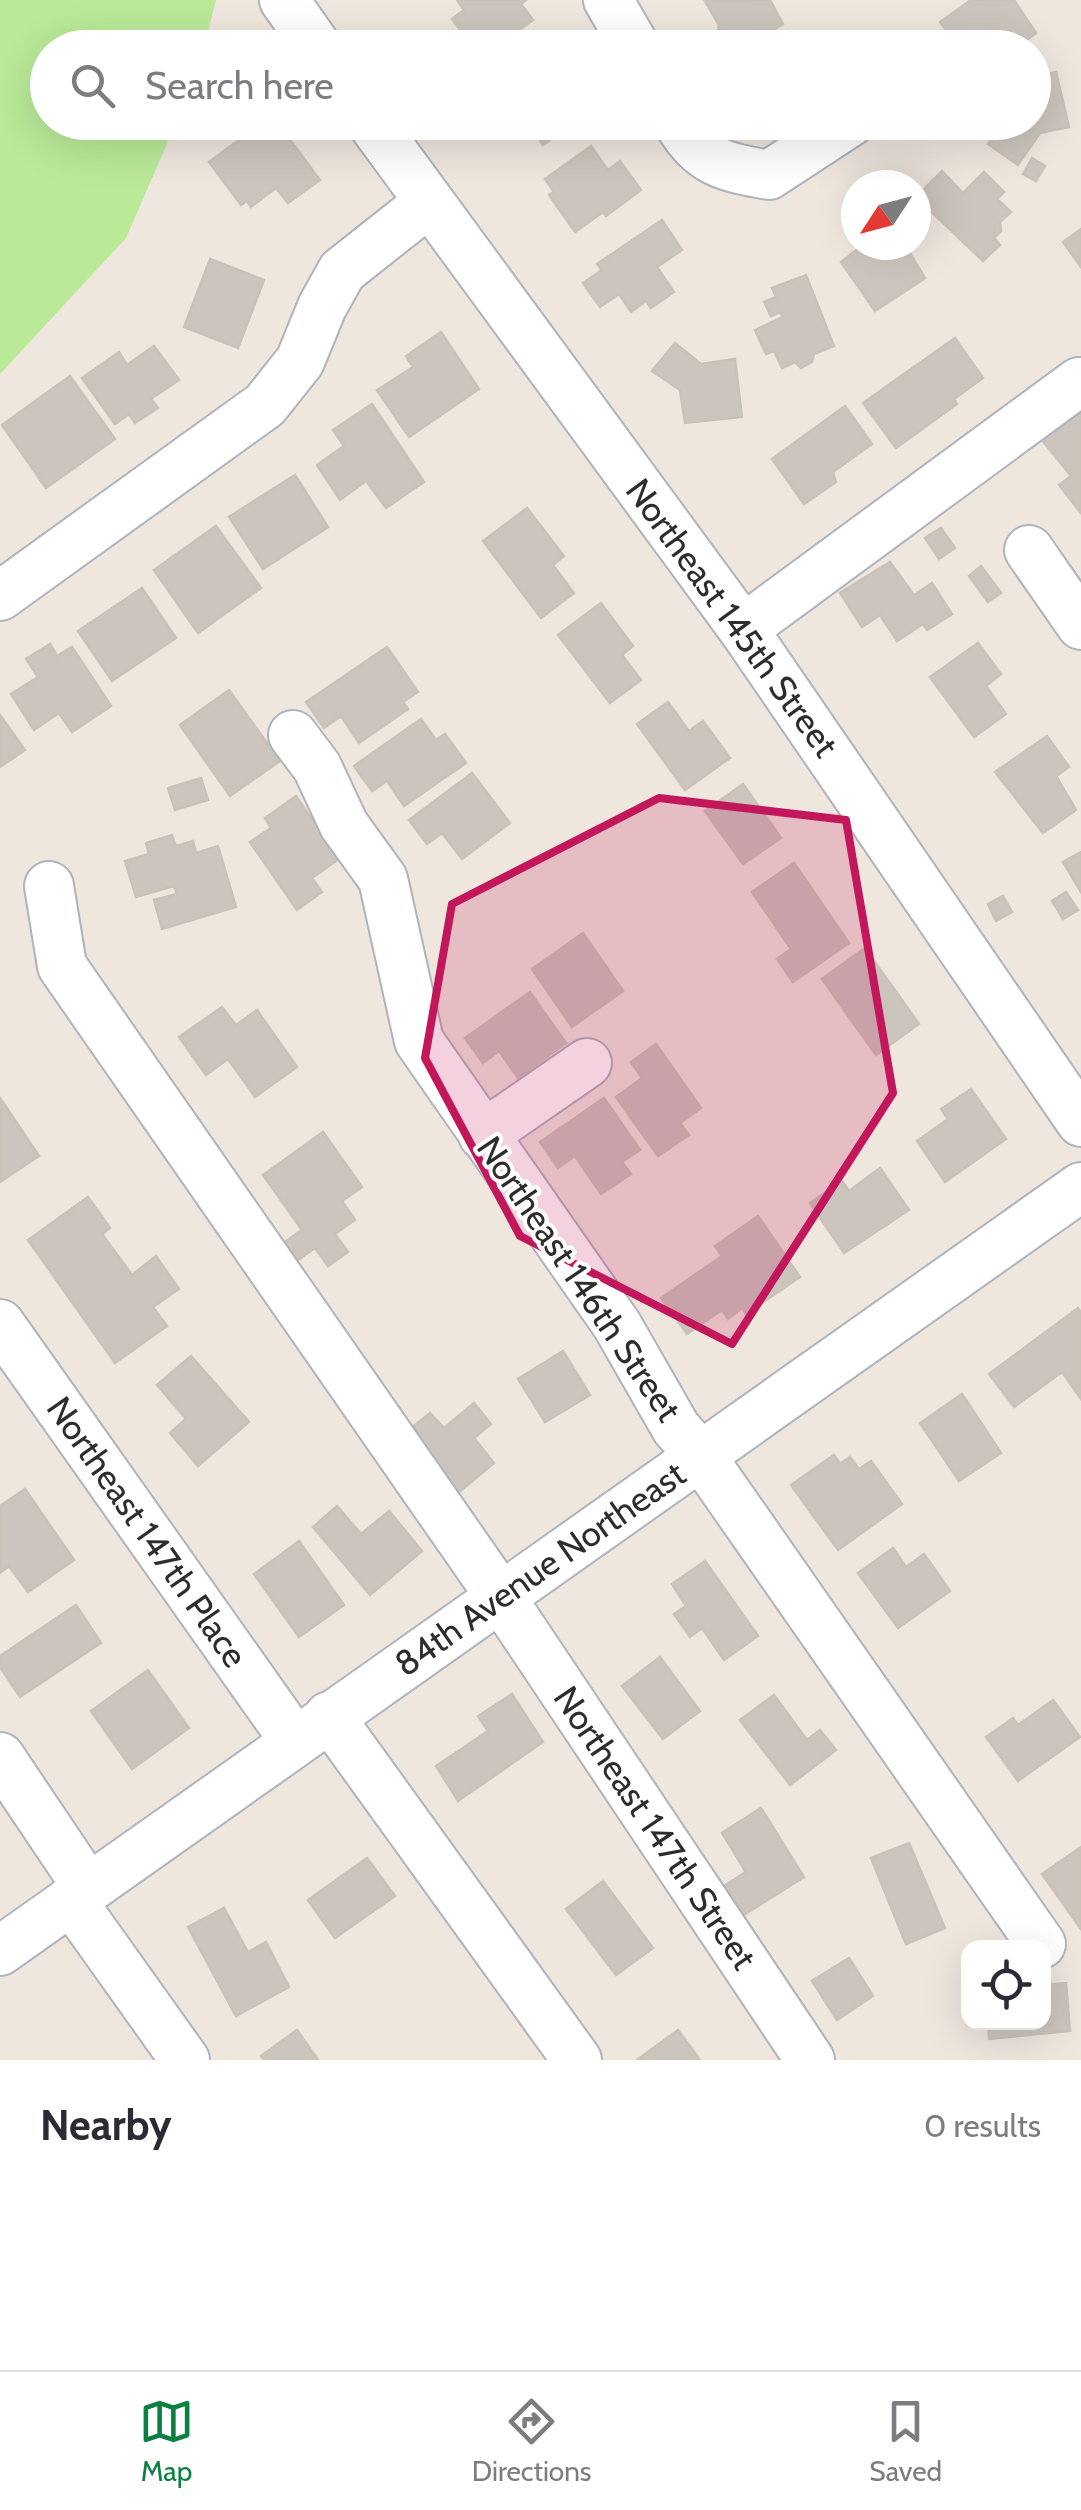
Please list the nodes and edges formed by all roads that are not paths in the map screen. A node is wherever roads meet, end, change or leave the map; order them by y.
1 (284, 0) edge
2 (608, 0) edge
3 (305, 30) edge
4 (626, 30) edge
5 (384, 140) edge
6 (688, 140) edge
7 (822, 140) edge
8 (428, 202) junction
9 (1079, 382) edge
10 (1029, 550) dead end
11 (0, 596) edge
12 (1081, 625) edge
13 (743, 629) junction
14 (293, 735) dead end
15 (49, 886) dead end
16 (587, 1063) dead end
17 (1081, 1122) edge
18 (484, 1135) junction
19 (1081, 1187) edge
20 (0, 1324) edge
21 (702, 1456) junction
22 (500, 1596) junction
23 (312, 1728) junction
24 (0, 1757) edge
25 (80, 1894) junction
26 (1038, 1940) edge
27 (0, 1951) edge
28 (185, 2060) edge
29 (577, 2060) edge
30 (810, 2060) edge

1 - 3 street
2 - 4 street
5 - 8 street, Northeast 145th Street
6 - 7 street
8 - 11 street
8 - 13 street, Northeast 145th Street
9 - 13 street
10 - 12 street
13 - 17 street, Northeast 145th Street
14 - 18 street, Northeast 146th Street
15 - 22 street, Northeast 147th Street
16 - 18 street
18 - 21 street, Northeast 146th Street
19 - 21 street, 84th Avenue Northeast
20 - 23 street, Northeast 147th Place
21 - 22 street, 84th Avenue Northeast
21 - 26 street, Northeast 146th Street
22 - 23 street, 84th Avenue Northeast
22 - 30 street, Northeast 147th Street
23 - 25 street, 84th Avenue Northeast
23 - 29 street, Northeast 147th Place
24 - 25 street
25 - 27 street, 84th Avenue Northeast
25 - 28 street

